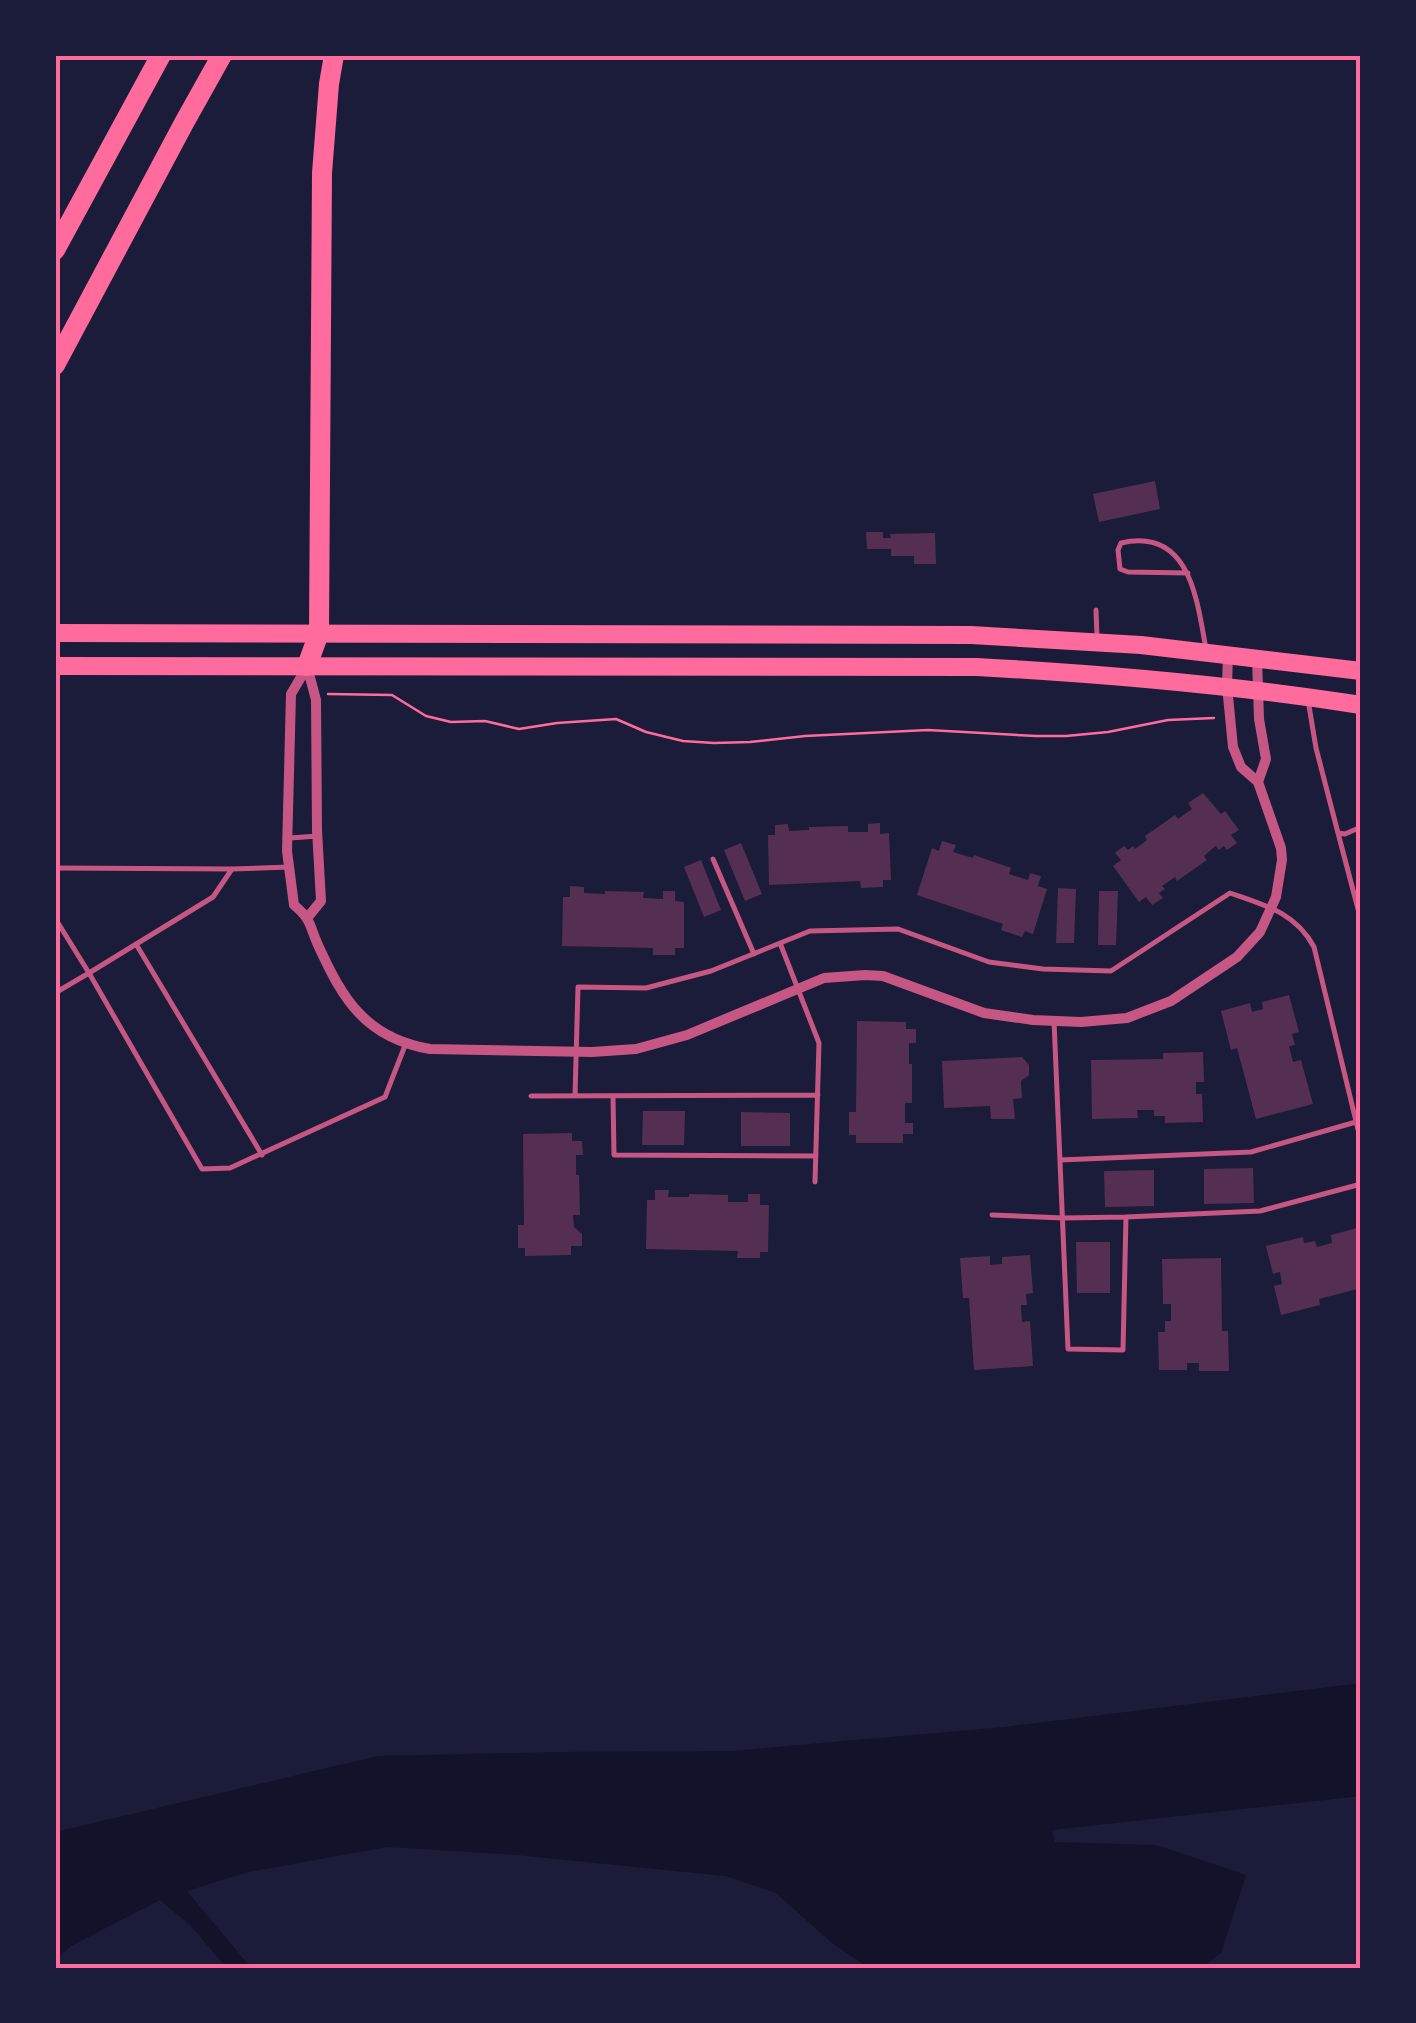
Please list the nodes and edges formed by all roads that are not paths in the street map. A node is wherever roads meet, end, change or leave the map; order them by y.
1 (162, 55) edge
2 (222, 55) edge
3 (334, 55) edge
4 (55, 250) edge
5 (55, 365) edge
6 (1188, 573) junction
7 (1096, 610) dead end
8 (55, 633) edge
9 (319, 633) junction
10 (1096, 642) junction
11 (1206, 652) junction
12 (1228, 654) junction
13 (1258, 658) junction
14 (55, 666) edge
15 (307, 666) junction
16 (1361, 671) edge
17 (1227, 686) junction
18 (1257, 689) junction
19 (1308, 696) junction
20 (1361, 705) edge
21 (1258, 782) junction
22 (1361, 828) edge
23 (1338, 833) junction
24 (318, 836) junction
25 (287, 838) junction
26 (714, 859) dead end
27 (289, 866) junction
28 (55, 868) edge
29 (232, 869) junction
30 (1272, 908) junction
31 (1358, 910) dead end
32 (308, 917) junction
33 (55, 918) edge
34 (780, 943) junction
35 (136, 944) junction
36 (754, 954) junction
37 (89, 973) junction
38 (798, 989) junction
39 (55, 993) edge
40 (1054, 1021) junction
41 (406, 1043) junction
42 (574, 1052) junction
43 (818, 1095) junction
44 (531, 1096) dead end
45 (575, 1096) junction
46 (614, 1096) junction
47 (1356, 1122) junction
48 (1361, 1142) edge
49 (262, 1155) junction
50 (816, 1156) junction
51 (1060, 1160) junction
52 (815, 1182) dead end
53 (1361, 1184) edge
54 (992, 1215) dead end
55 (1126, 1217) junction
56 (1063, 1218) junction

1 - 4 highway
2 - 5 highway
3 - 9 highway
6 - 6 lane
6 - 11 lane
7 - 10 lane
8 - 9 main road
9 - 10 main road
9 - 15 highway
10 - 11 main road
11 - 12 main road
12 - 13 main road
12 - 17 street
13 - 16 main road
13 - 18 street
14 - 15 main road
15 - 17 main road
15 - 24 street
15 - 25 street
17 - 18 main road
17 - 21 street
18 - 19 main road
18 - 21 street
19 - 20 main road
19 - 23 lane
21 - 30 street
22 - 23 lane
23 - 31 lane
24 - 25 lane
24 - 32 street
25 - 27 street
26 - 36 lane
27 - 29 lane
27 - 32 street
28 - 29 lane
29 - 35 lane
30 - 34 lane
30 - 40 street
30 - 47 lane
32 - 41 street
33 - 37 lane
34 - 36 lane
34 - 38 lane
35 - 37 lane
35 - 49 lane
36 - 42 lane
37 - 39 lane
37 - 49 lane
38 - 40 street
38 - 42 street
38 - 43 lane
40 - 51 lane
41 - 42 street
41 - 49 lane
42 - 45 lane
43 - 46 lane
43 - 50 lane
44 - 45 lane
45 - 46 lane
46 - 50 lane
47 - 48 lane
47 - 51 lane
50 - 52 lane
51 - 56 lane
53 - 55 lane
54 - 56 lane
55 - 56 lane
55 - 56 lane

